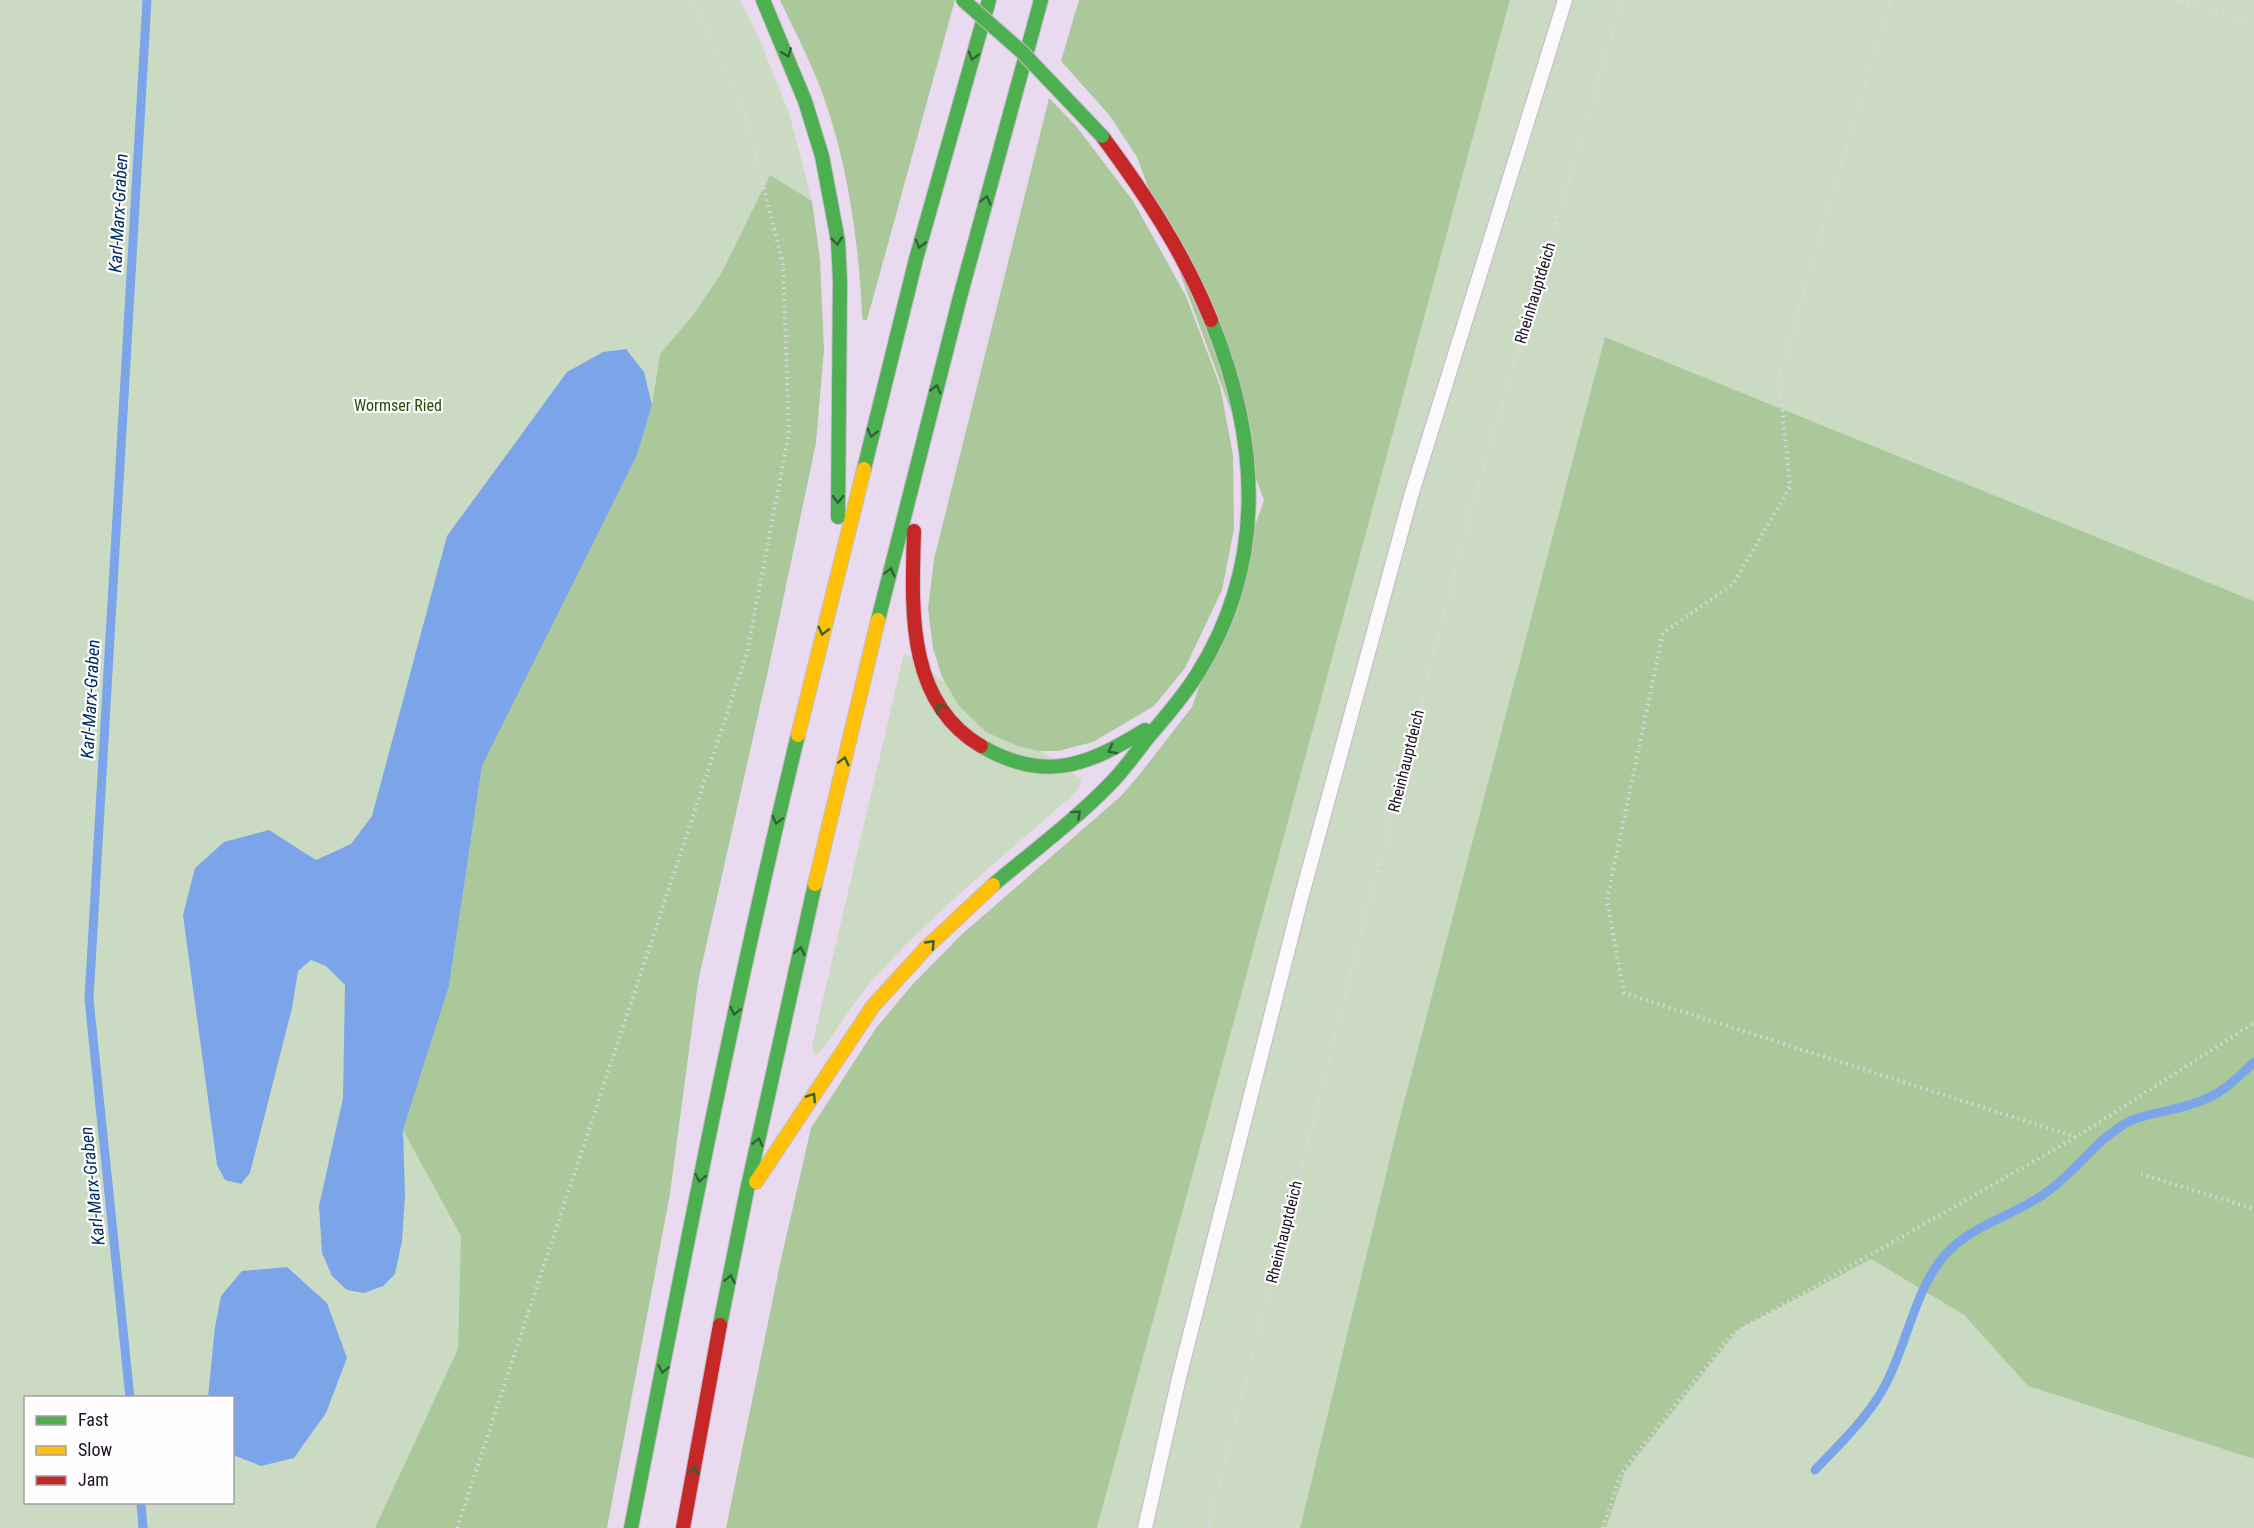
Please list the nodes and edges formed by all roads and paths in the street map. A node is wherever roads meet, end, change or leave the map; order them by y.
1 (691, 0) edge
2 (763, 0) edge
3 (963, 0) edge
4 (989, 0) edge
5 (1041, 0) edge
6 (1565, 0) edge
7 (1622, 0) edge
8 (1890, 0) edge
9 (2176, 0) edge
10 (2254, 25) edge
11 (915, 466) junction
12 (837, 574) junction
13 (1162, 720) junction
14 (2254, 1023) edge
15 (2076, 1137) junction
16 (2141, 1174) dead end
17 (745, 1199) junction
18 (2254, 1209) edge
19 (457, 1528) edge
20 (631, 1528) edge
21 (682, 1528) edge
22 (1145, 1528) edge
23 (1208, 1528) edge
24 (1603, 1528) edge

1 - 19 path
2 -> 12 highway
3 - 13 highway, bridge
4 -> 12 highway
11 -> 5 highway
6 - 22 lane
7 - 23 path, Rheinhauptdeich
8 - 15 path
9 - 10 path
13 -> 11 highway
17 -> 11 highway
12 -> 20 highway
17 -> 13 highway
14 - 15 path
15 - 24 path
16 - 18 path
21 -> 17 highway

